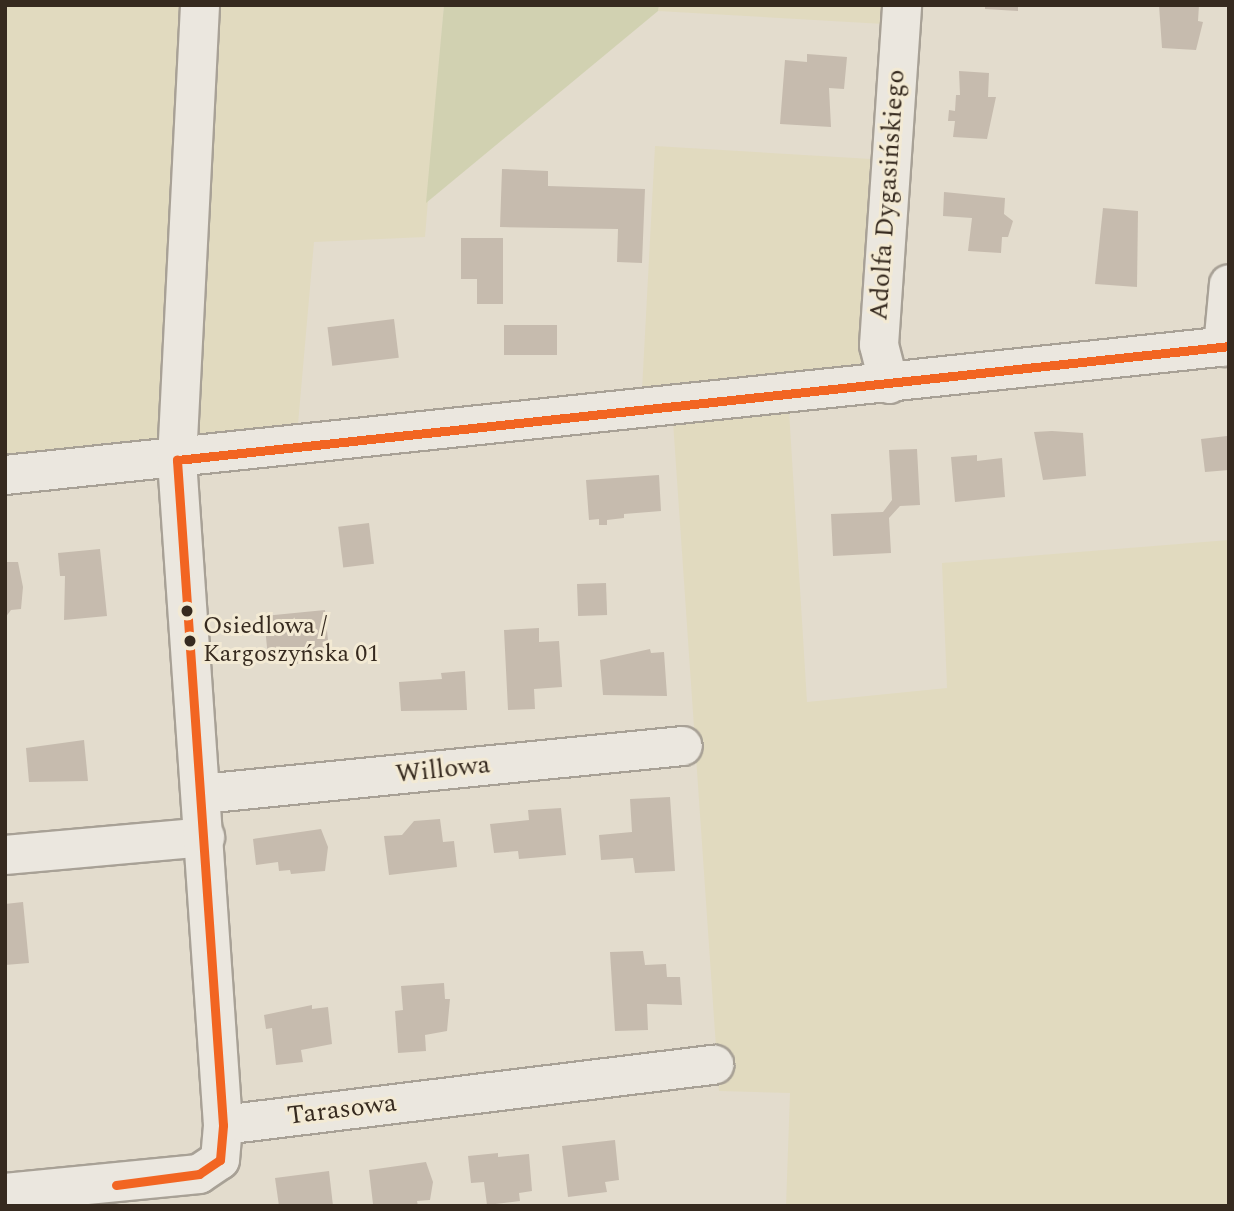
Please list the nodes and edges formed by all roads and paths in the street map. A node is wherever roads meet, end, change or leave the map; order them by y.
1 (200, 5) edge
2 (902, 5) edge
3 (1229, 284) edge
4 (1226, 347) edge
5 (889, 384) junction
6 (177, 460) junction
7 (5, 475) edge
8 (683, 746) dead end
9 (202, 794) junction
10 (205, 837) junction
11 (5, 855) edge
12 (714, 1065) dead end
13 (223, 1125) junction
14 (5, 1193) edge
15 (115, 1195) edge

1 - 6 street
2 - 5 street, Adolfa Dygasińskiego
3 - 4 street
4 - 5 street
5 - 6 street
6 - 7 street
6 - 9 street
8 - 9 street, Willowa
9 - 10 street
10 - 11 street
10 - 13 street
12 - 13 street, Tarasowa
13 - 15 street
14 - 15 street

